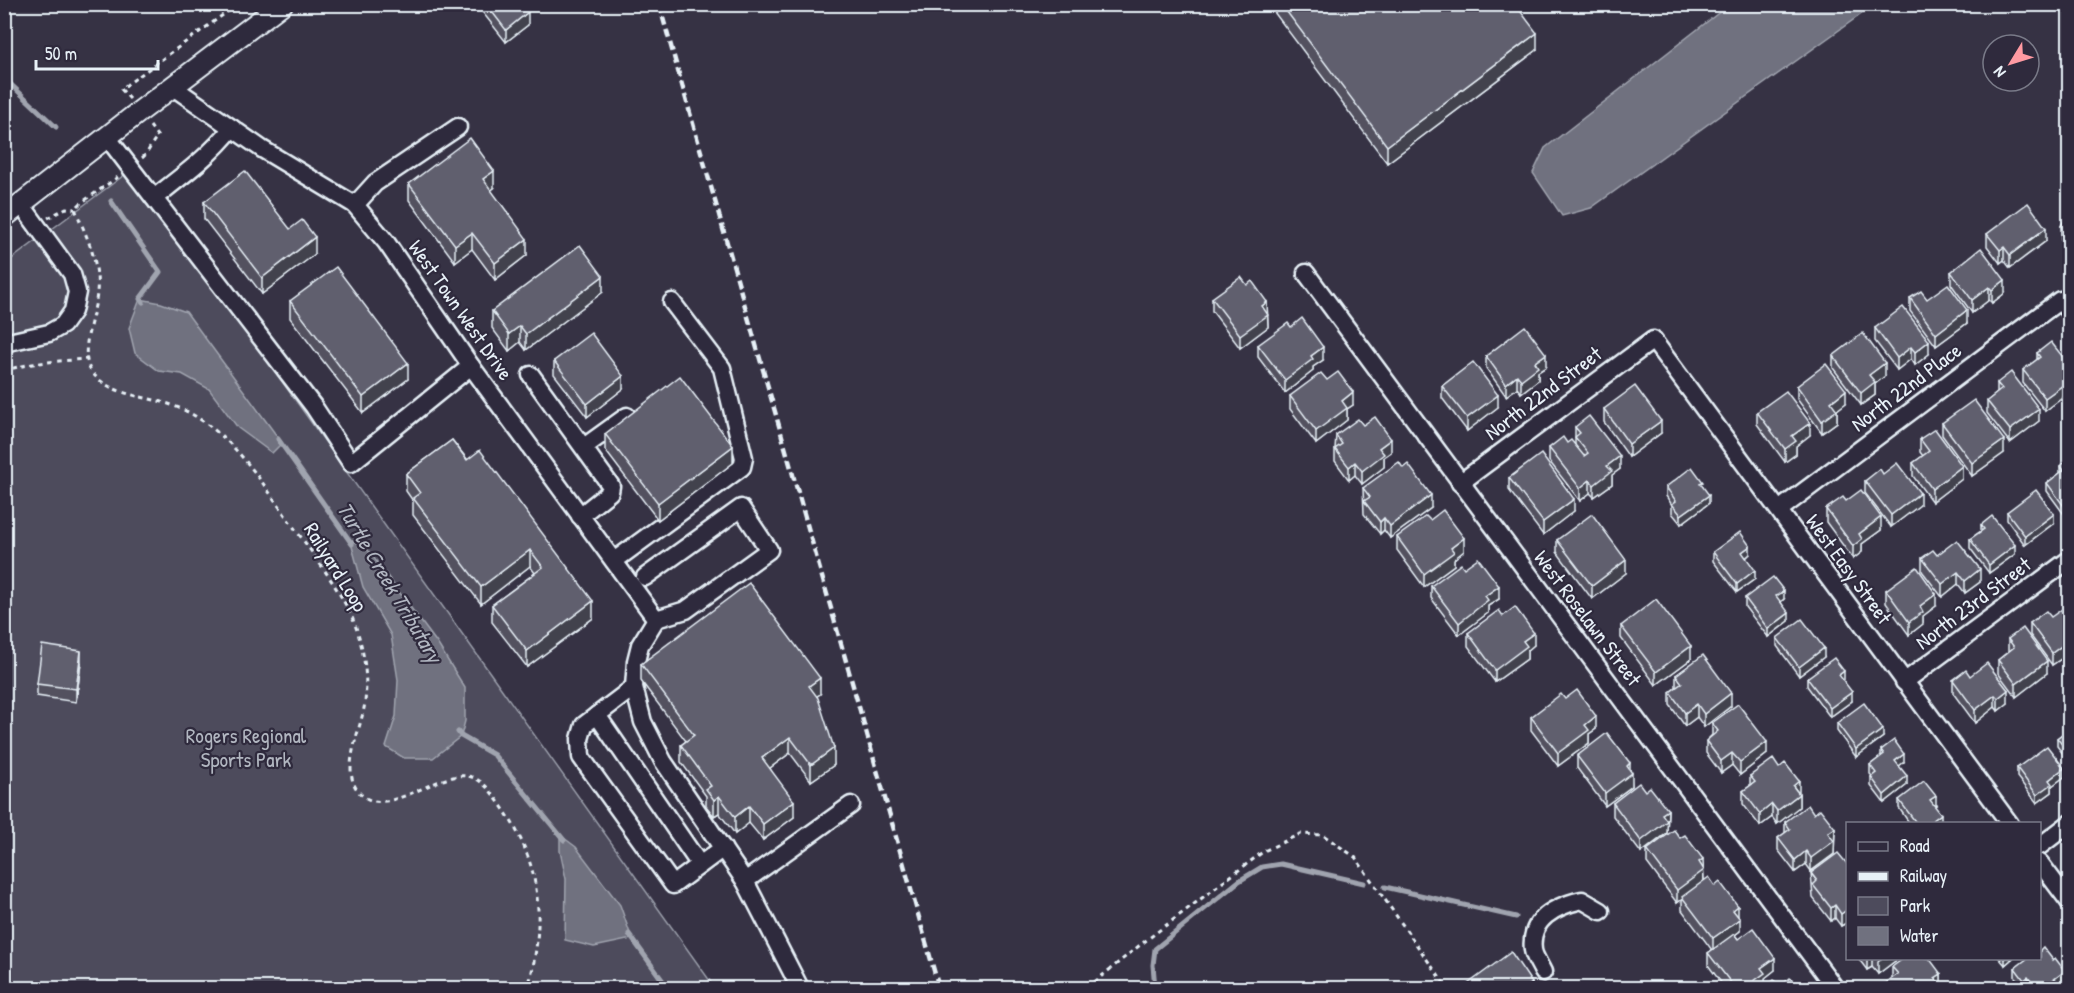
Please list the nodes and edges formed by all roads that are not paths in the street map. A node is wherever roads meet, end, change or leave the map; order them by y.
1 (282, 4) edge
2 (172, 87) junction
3 (458, 127) dead end
4 (232, 128) junction
5 (107, 137) junction
6 (154, 198) junction
7 (21, 204) junction
8 (355, 205) junction
9 (4, 217) edge
10 (1306, 273) dead end
11 (672, 302) dead end
12 (2065, 306) edge
13 (1653, 340) joint
14 (4, 344) edge
15 (471, 366) junction
16 (531, 375) dead end
17 (627, 416) edge
18 (584, 447) junction
19 (1460, 483) junction
20 (1779, 510) junction
21 (580, 516) junction
22 (2070, 559) edge
23 (614, 561) junction
24 (645, 577) dead end
25 (656, 618) junction
26 (1904, 682) junction
27 (634, 687) junction
28 (597, 716) junction
29 (851, 805) dead end
30 (2009, 822) edge
31 (2070, 823) edge
32 (2041, 845) edge
33 (723, 848) junction
34 (2041, 864) edge
35 (700, 865) junction
36 (744, 881) junction
37 (2070, 903) edge
38 (1601, 911) dead end
39 (1543, 972) dead end
40 (800, 988) edge
41 (1835, 988) edge

1 - 2 main road
2 - 4 street, West Town West Drive
2 - 5 main road
3 - 8 street
4 - 6 street
4 - 8 street, West Town West Drive
5 - 6 street
5 - 7 main road
6 - 15 street
7 - 9 main road
7 - 14 street
8 - 15 street, West Town West Drive
10 - 19 street, West Roselawn Street
11 - 23 street
12 - 20 street, North 22nd Place
13 - 19 street, North 22nd Street
13 - 20 street, West Easy Street
15 - 21 street, West Town West Drive
16 - 18 street
17 - 18 street
18 - 21 street
19 - 41 street, West Roselawn Street
20 - 26 street, West Easy Street
21 - 23 street, West Town West Drive
22 - 26 street, North 23rd Street
23 - 25 street, West Town West Drive
24 - 25 street
25 - 27 street
26 - 30 street, West Easy Street
27 - 28 street
27 - 33 street
28 - 35 street
28 - 35 street
29 - 36 street
31 - 32 street
33 - 35 street
33 - 36 street
34 - 37 street
36 - 40 street
38 - 39 street

